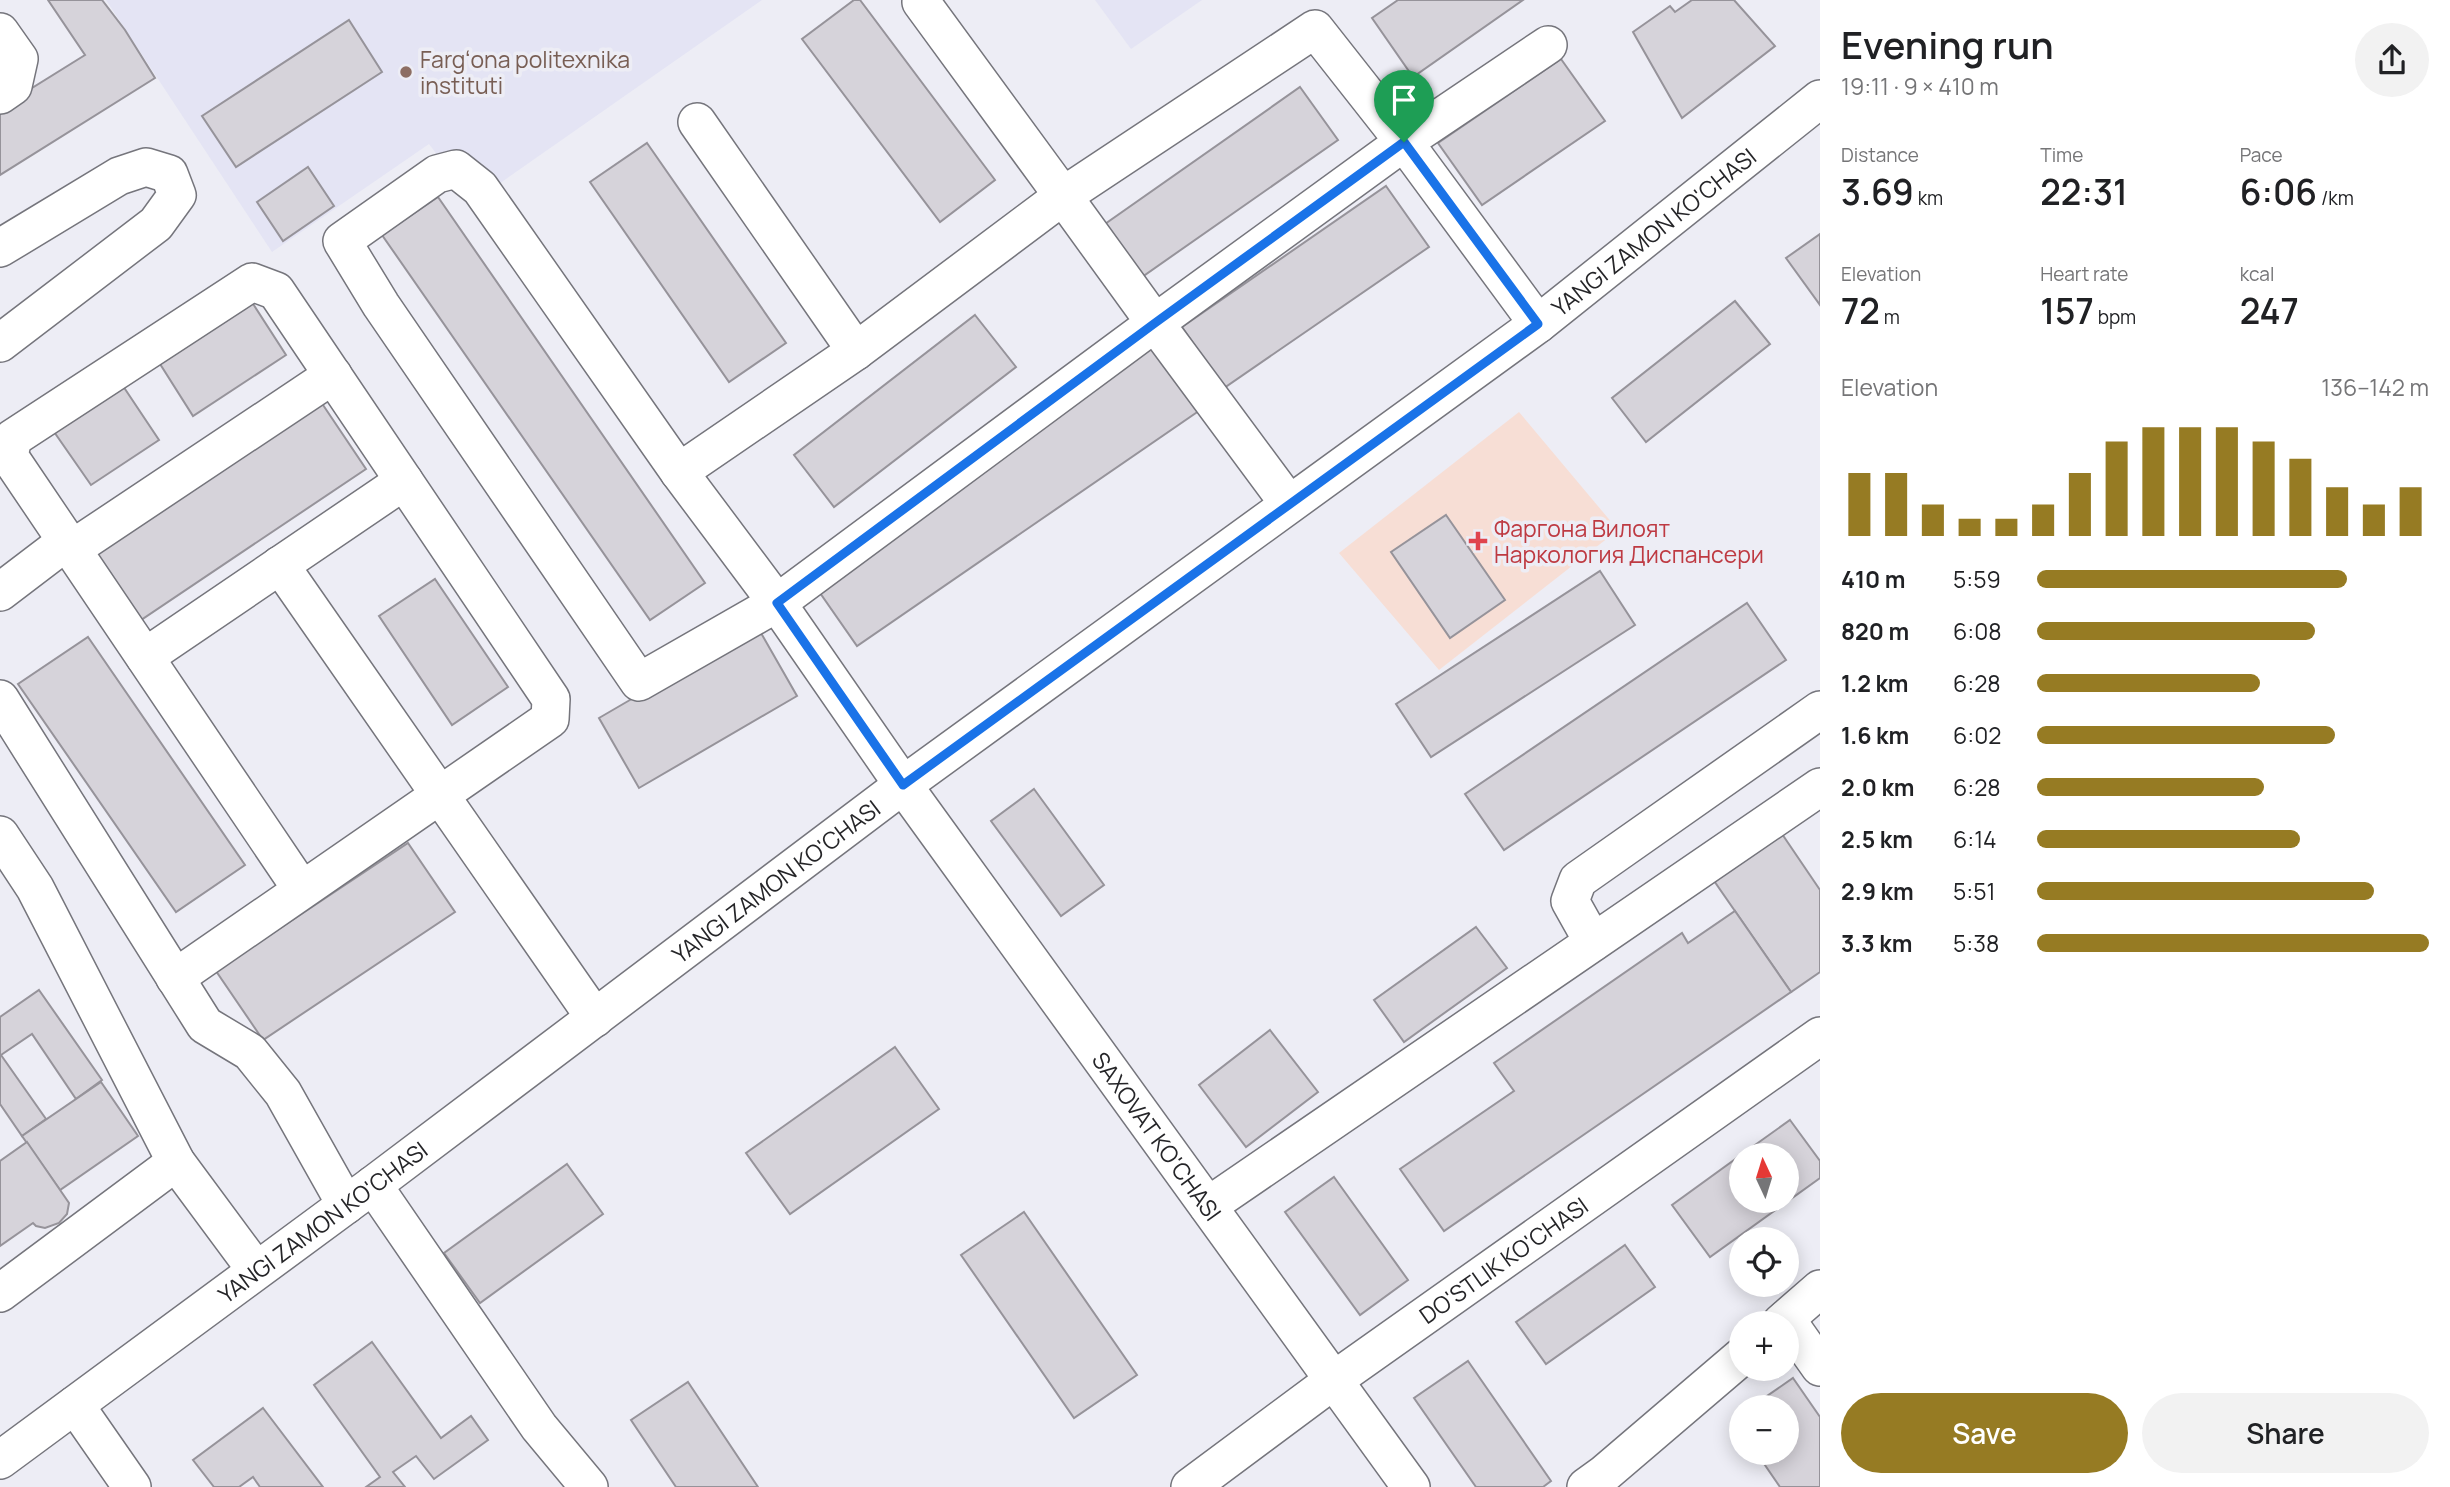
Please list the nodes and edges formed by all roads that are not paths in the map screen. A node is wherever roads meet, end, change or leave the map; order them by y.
1 (921, 2) dead end
2 (1315, 15) edge
3 (0, 32) edge
4 (1548, 45) dead end
5 (0, 95) edge
6 (1820, 99) edge
7 (697, 122) dead end
8 (1404, 142) junction
9 (1063, 197) junction
10 (0, 248) edge
11 (1155, 323) junction
12 (1538, 324) junction
13 (0, 343) edge
14 (856, 351) junction
15 (333, 375) junction
16 (680, 472) junction
17 (404, 481) junction
18 (1289, 504) junction
19 (69, 545) junction
20 (280, 565) junction
21 (0, 592) edge
22 (777, 603) junction
23 (145, 657) junction
24 (0, 699) edge
25 (1820, 710) edge
26 (903, 785) junction
27 (1820, 787) edge
28 (440, 795) junction
29 (0, 835) edge
30 (302, 890) junction
31 (1593, 942) junction
32 (175, 978) junction
33 (595, 1018) junction
34 (1814, 1053) edge
35 (176, 1162) junction
36 (360, 1195) junction
37 (1208, 1206) junction
38 (256, 1270) junction
39 (1820, 1289) edge
40 (0, 1293) edge
41 (1795, 1311) edge
42 (1799, 1341) edge
43 (1729, 1367) edge
44 (1820, 1367) edge
45 (1334, 1380) junction
46 (75, 1405) junction
47 (0, 1460) edge
48 (132, 1487) edge
49 (589, 1487) edge
50 (1190, 1487) edge
51 (1411, 1487) edge
52 (1586, 1487) edge

1 - 9 street
2 - 8 street
2 - 9 street
3 - 5 street
4 - 8 street
6 - 12 street, YANGI ZAMON KO'CHASI
7 - 14 street
8 - 11 street
8 - 12 street
9 - 11 street
9 - 14 street
10 - 13 street
11 - 18 street
11 - 22 street
12 - 18 street, YANGI ZAMON KO'CHASI
14 - 16 street
15 - 17 street
15 - 19 street
15 - 19 street
16 - 22 street, SAXOVAT KO'CHASI
16 - 22 street, SAXOVAT KO'CHASI
17 - 20 street
17 - 28 street
18 - 26 street, YANGI ZAMON KO'CHASI
19 - 21 street
19 - 23 street
20 - 23 street
20 - 28 street
22 - 26 street, SAXOVAT KO'CHASI
23 - 30 street
24 - 32 street
25 - 31 street
26 - 33 street, YANGI ZAMON KO'CHASI
26 - 37 street, SAXOVAT KO'CHASI
27 - 31 street
28 - 30 street
28 - 33 street
29 - 35 street
30 - 32 street
31 - 37 street
32 - 36 street
33 - 36 street, YANGI ZAMON KO'CHASI
34 - 45 street, DO'STLIK KO'CHASI
35 - 38 street
35 - 40 street
36 - 38 street, YANGI ZAMON KO'CHASI
36 - 49 street
37 - 45 street, SAXOVAT KO'CHASI
38 - 46 street, YANGI ZAMON KO'CHASI
39 - 41 street
42 - 44 street
43 - 52 street
45 - 50 street, DO'STLIK KO'CHASI
45 - 51 street, SAXOVAT KO'CHASI
46 - 47 street, YANGI ZAMON KO'CHASI
46 - 48 street

